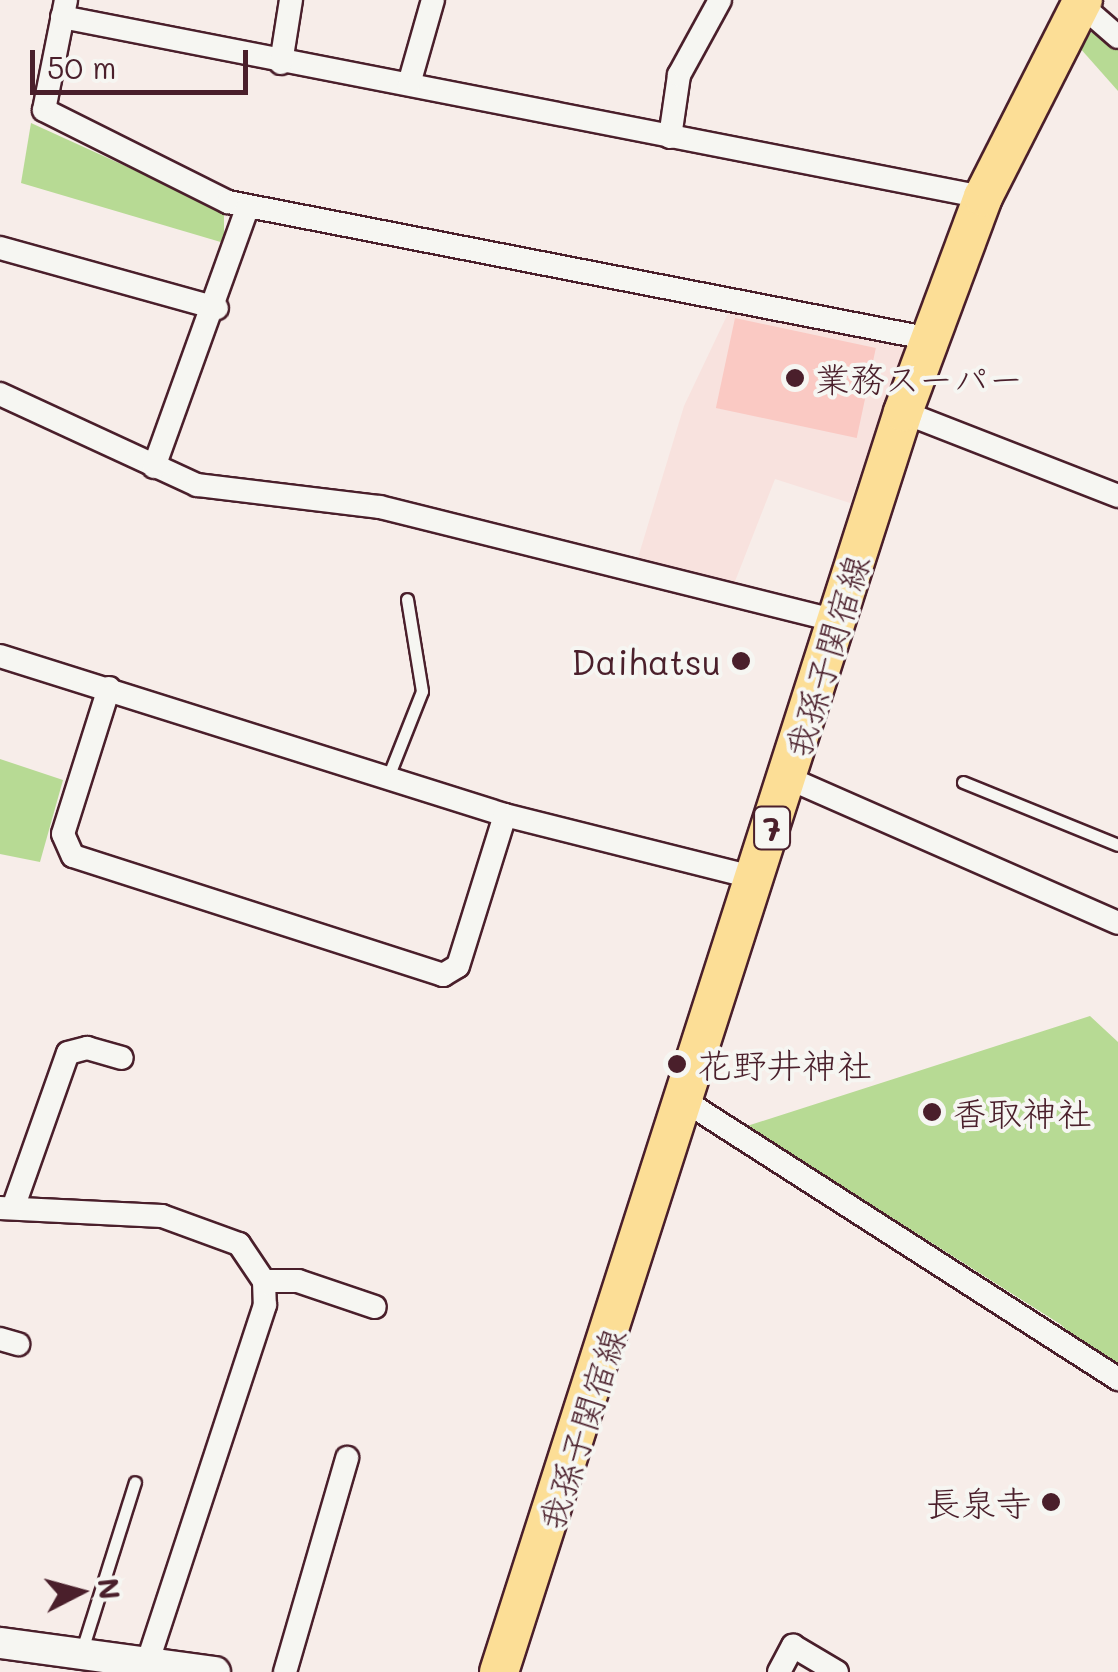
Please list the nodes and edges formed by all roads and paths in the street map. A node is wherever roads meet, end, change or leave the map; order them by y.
1 (291, 0) edge
2 (433, 0) edge
3 (720, 0) edge
4 (1082, 2) edge
5 (64, 8) edge
6 (1118, 38) edge
7 (281, 63) junction
8 (408, 84) junction
9 (670, 137) junction
10 (984, 197) junction
11 (248, 206) junction
12 (0, 248) edge
13 (218, 308) junction
14 (931, 339) junction
15 (0, 394) edge
16 (904, 412) junction
17 (154, 467) junction
18 (1118, 496) edge
19 (407, 600) dead end
20 (836, 621) junction
21 (0, 656) edge
22 (110, 688) junction
23 (388, 777) junction
24 (788, 778) junction
25 (963, 782) dead end
26 (505, 815) junction
27 (1118, 844) edge
28 (756, 878) junction
29 (1118, 924) edge
30 (122, 1058) dead end
31 (685, 1101) junction
32 (6, 1208) edge
33 (264, 1280) junction
34 (374, 1307) dead end
35 (1118, 1379) edge
36 (347, 1458) dead end
37 (135, 1482) dead end
38 (0, 1643) edge
39 (80, 1657) junction
40 (161, 1669) edge
41 (215, 1672) edge
42 (285, 1672) edge
43 (499, 1672) edge
44 (779, 1672) edge
45 (837, 1672) edge

1 - 7 street
2 - 8 street
3 - 9 street
4 - 6 street
4 - 10 main road, 我孫子関宿線 / 7
5 - 7 street
5 - 11 street
7 - 8 street
8 - 9 street
9 - 10 street
10 - 14 main road, 我孫子関宿線 / 7
11 - 13 street
11 - 14 street
12 - 13 street
13 - 17 street
14 - 16 main road, 我孫子関宿線 / 7
15 - 17 street
16 - 18 street
16 - 20 main road, 我孫子関宿線 / 7
17 - 20 street
19 - 23 lane
20 - 24 main road, 我孫子関宿線 / 7
21 - 22 street
22 - 23 street
22 - 26 street
23 - 26 street
24 - 28 main road, 我孫子関宿線 / 7
24 - 29 street
25 - 27 lane
26 - 28 street
28 - 31 main road, 我孫子関宿線 / 7
30 - 32 street
31 - 35 street
31 - 43 main road, 我孫子関宿線 / 7
32 - 33 street
33 - 34 street
33 - 40 street
36 - 42 street
37 - 39 lane
38 - 39 street
39 - 40 street
40 - 41 street
44 - 45 street

